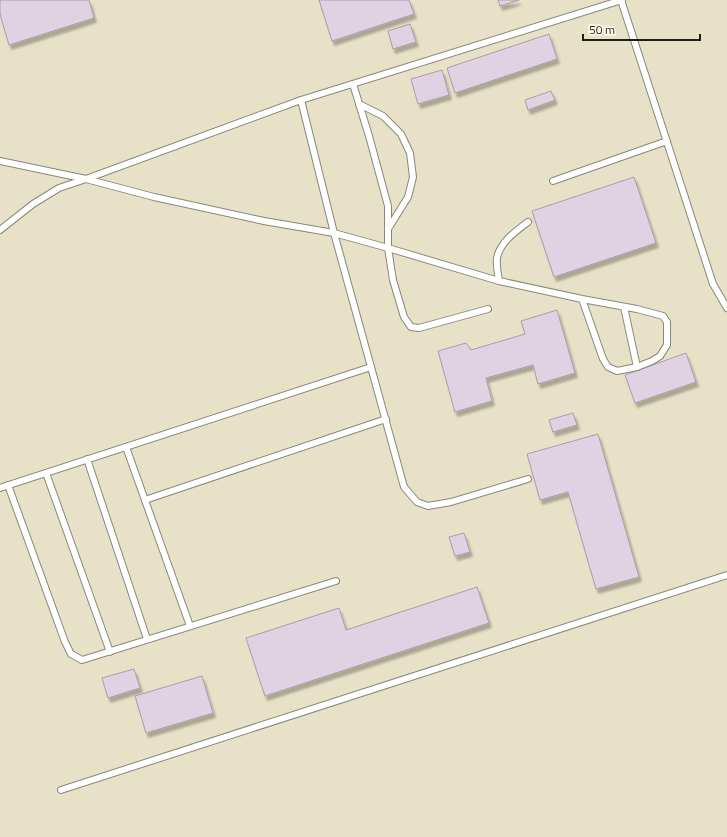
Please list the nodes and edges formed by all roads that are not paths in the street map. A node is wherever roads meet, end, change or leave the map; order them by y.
1 (622, 0) edge
2 (353, 84) junction
3 (301, 100) junction
4 (359, 104) junction
5 (667, 141) junction
6 (0, 161) edge
7 (86, 179) junction
8 (553, 181) dead end
9 (528, 222) dead end
10 (388, 229) junction
11 (0, 230) edge
12 (334, 234) junction
13 (388, 248) junction
14 (499, 281) junction
15 (582, 299) junction
16 (624, 307) junction
17 (727, 308) edge
18 (488, 309) dead end
19 (371, 367) junction
20 (637, 367) junction
21 (386, 419) junction
22 (126, 447) junction
23 (87, 459) junction
24 (46, 472) junction
25 (528, 479) dead end
26 (8, 485) junction
27 (0, 488) edge
28 (145, 500) junction
29 (727, 575) edge
30 (336, 580) dead end
31 (190, 626) junction
32 (147, 639) junction
33 (110, 652) junction
34 (61, 790) dead end

1 - 2 lane
1 - 5 lane
2 - 3 lane
2 - 4 lane
3 - 7 lane
3 - 12 lane
4 - 10 lane
4 - 10 lane
5 - 8 lane
5 - 17 lane
6 - 7 lane
7 - 11 lane
7 - 12 lane
9 - 14 lane
10 - 13 lane
12 - 13 lane
12 - 19 lane
13 - 14 lane
13 - 18 lane
14 - 15 lane
15 - 16 lane
15 - 20 lane
16 - 20 lane
16 - 20 lane
19 - 21 lane
19 - 22 lane
21 - 25 lane
21 - 28 lane
22 - 23 lane
22 - 28 lane
23 - 24 lane
23 - 32 lane
24 - 26 lane
24 - 33 lane
26 - 27 lane
26 - 33 lane
28 - 31 lane
29 - 34 lane
30 - 31 lane
31 - 32 lane
32 - 33 lane

